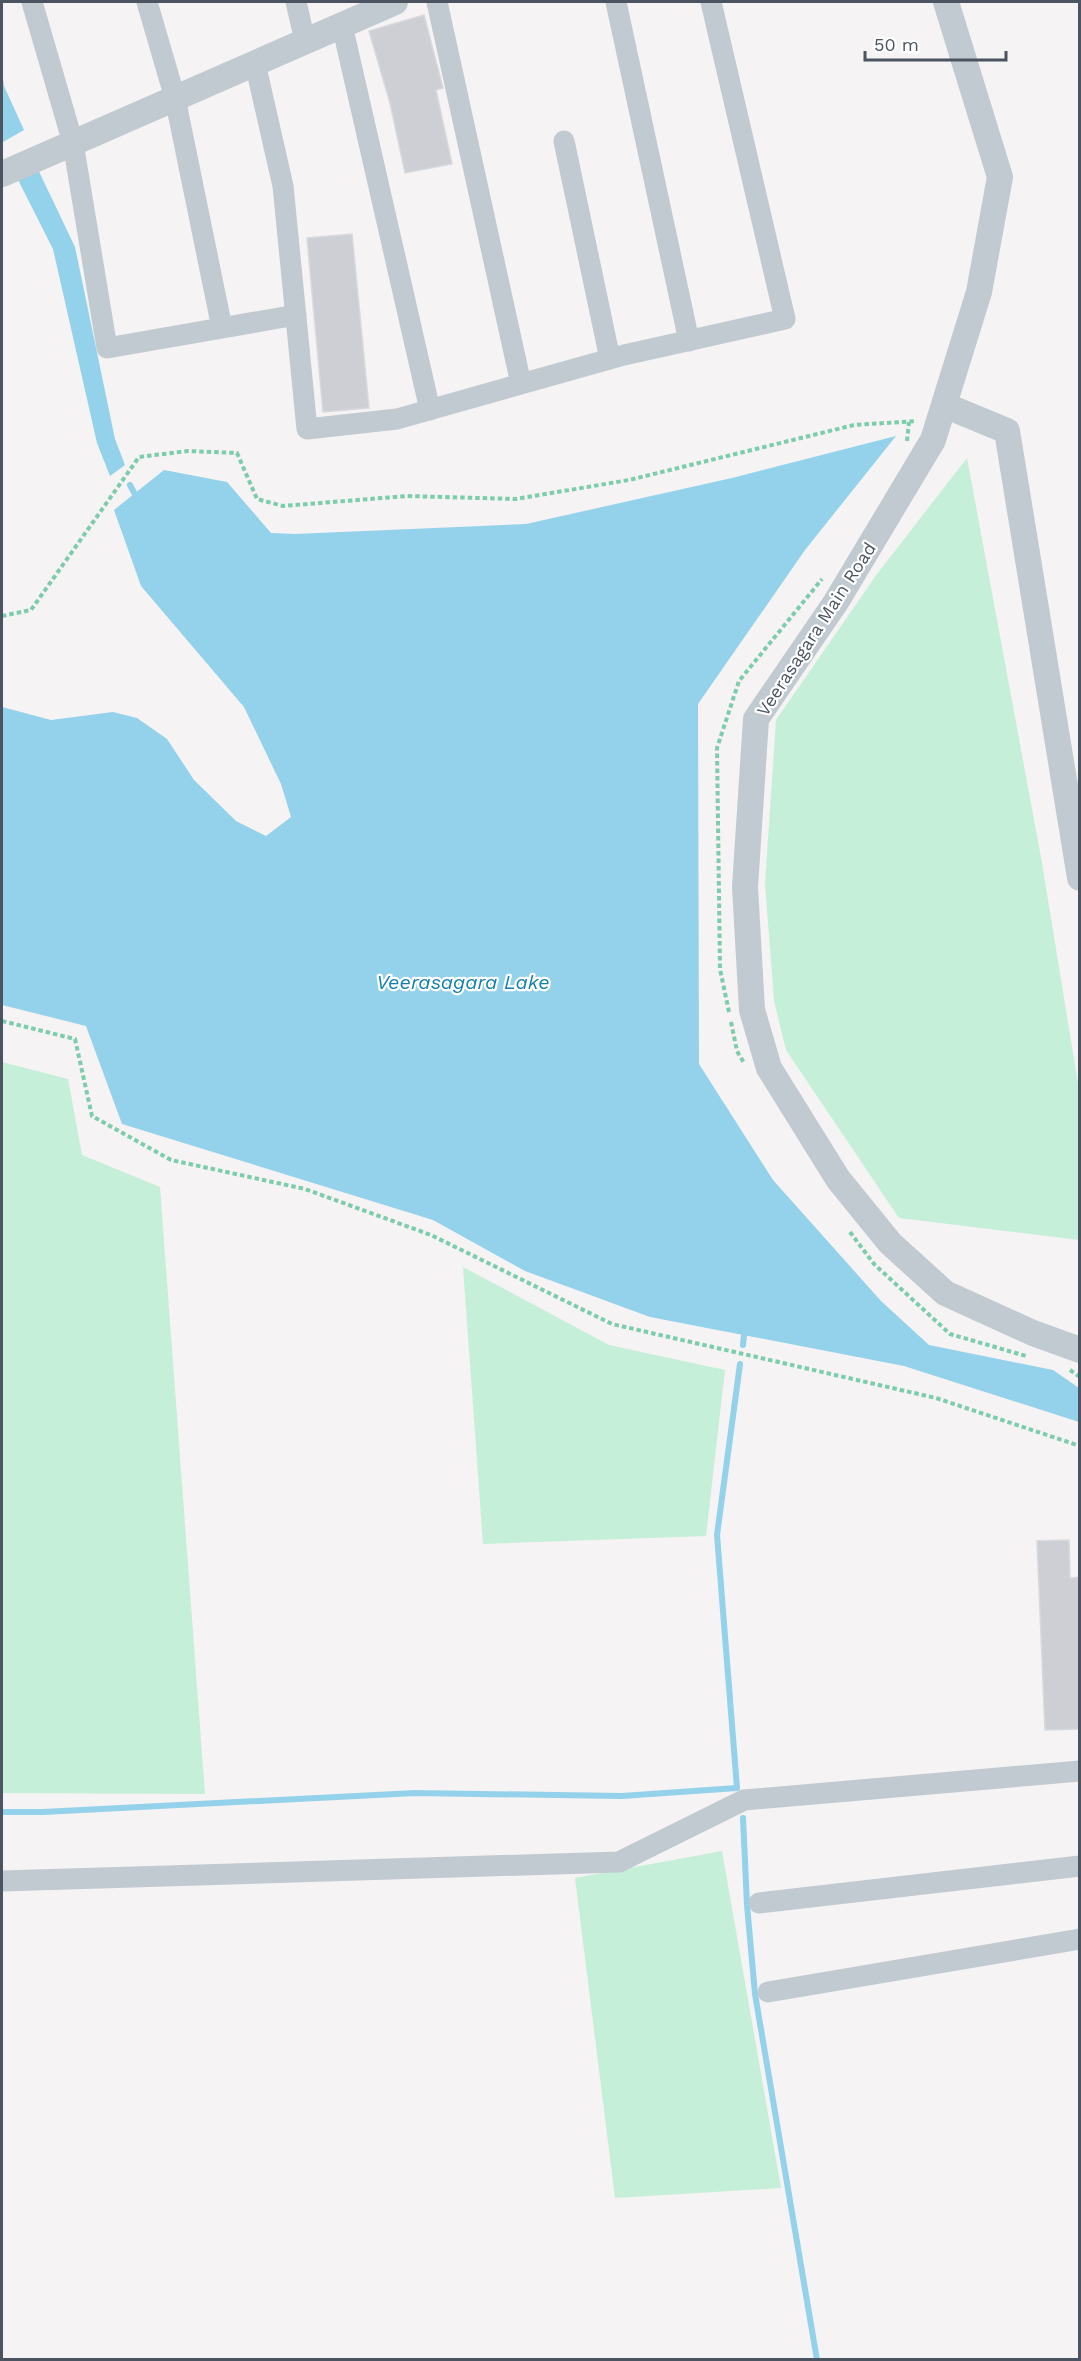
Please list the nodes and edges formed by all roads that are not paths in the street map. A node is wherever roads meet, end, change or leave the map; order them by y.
1 (32, 2) edge
2 (147, 2) edge
3 (296, 2) edge
4 (395, 2) edge
5 (437, 2) edge
6 (616, 2) edge
7 (711, 2) edge
8 (946, 2) edge
9 (342, 25) junction
10 (305, 41) junction
11 (255, 63) junction
12 (175, 98) junction
13 (564, 141) dead end
14 (73, 143) junction
15 (2, 174) edge
16 (296, 315) junction
17 (222, 328) junction
18 (689, 341) junction
19 (610, 359) junction
20 (521, 384) junction
21 (430, 410) junction
22 (943, 410) junction
23 (1070, 763) edge
24 (1080, 878) edge
25 (1073, 1358) edge
26 (1080, 1771) edge
27 (1080, 1866) edge
28 (2, 1881) edge
29 (759, 1903) dead end
30 (1080, 1939) edge
31 (768, 1992) dead end

1 - 14 street
2 - 12 street
3 - 10 street
4 - 9 street
5 - 20 street
6 - 18 street
7 - 18 street
8 - 22 street, Veerasagara Main Road
9 - 10 street
9 - 21 street
10 - 11 street
11 - 12 street
11 - 16 street
12 - 14 street
12 - 17 street
13 - 19 street
14 - 15 street
14 - 17 street
16 - 17 street
16 - 21 street
18 - 19 street
19 - 20 street
20 - 21 street
22 - 23 street
22 - 25 street, Veerasagara Main Road
23 - 24 street
26 - 28 street
27 - 29 street
30 - 31 street

